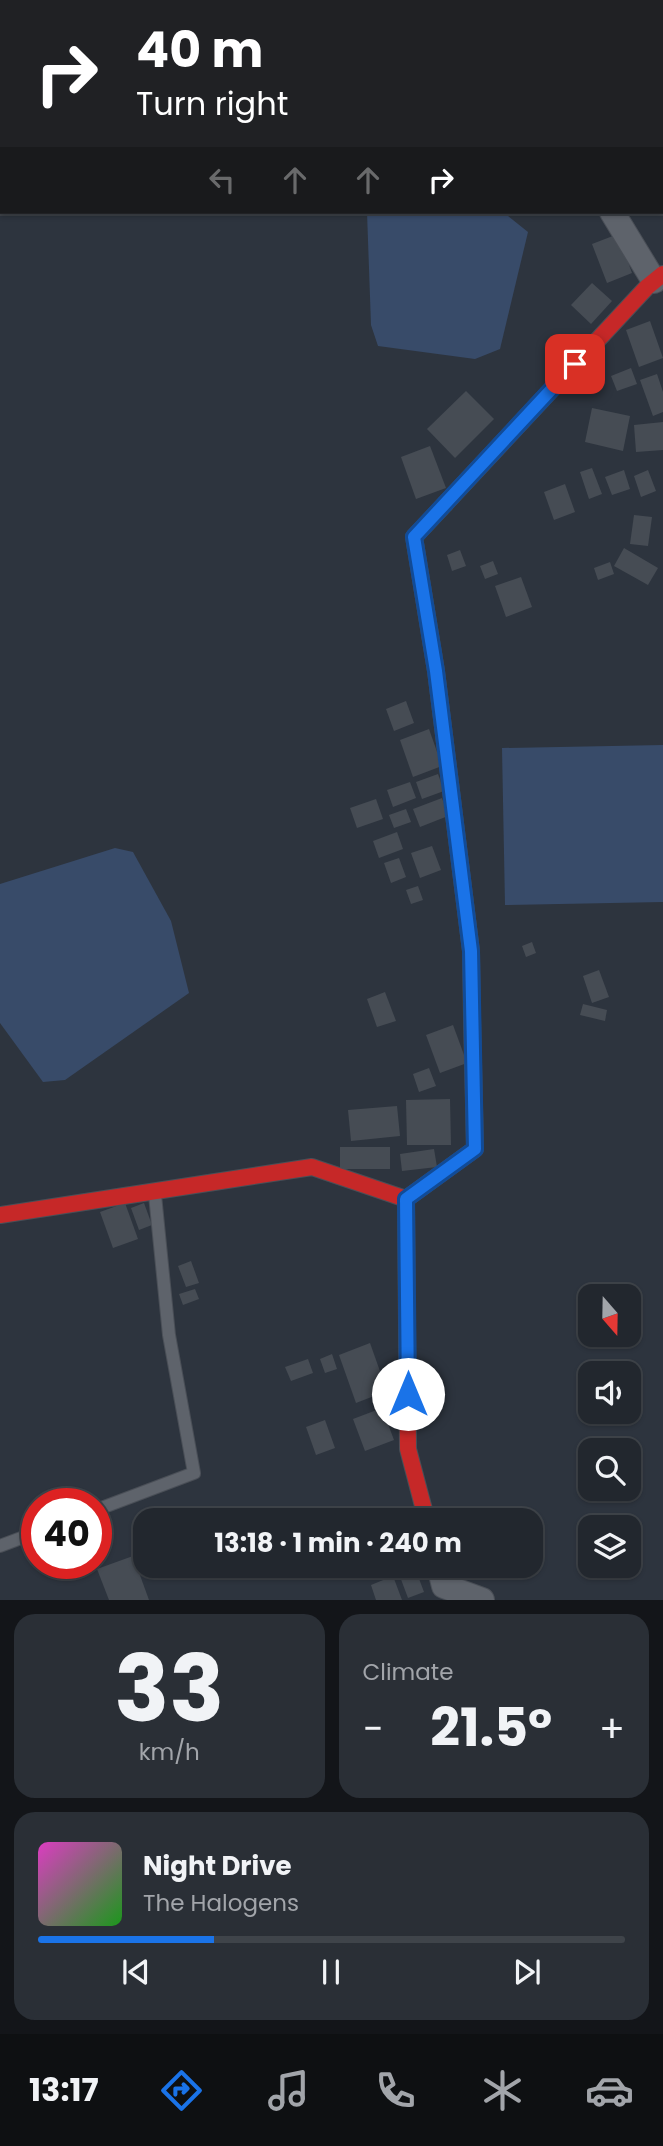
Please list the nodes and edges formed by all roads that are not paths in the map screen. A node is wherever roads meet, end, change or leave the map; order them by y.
1 (613, 214) edge
2 (657, 286) edge
3 (154, 1191) junction
4 (406, 1199) junction
5 (0, 1215) edge
6 (112, 1504) edge
7 (424, 1508) edge
8 (21, 1538) edge
9 (0, 1546) edge
10 (442, 1578) edge
11 (482, 1600) edge

1 - 2 street
2 - 4 street
3 - 4 street
3 - 5 street
3 - 6 lane
4 - 7 street
8 - 9 lane
10 - 11 street

